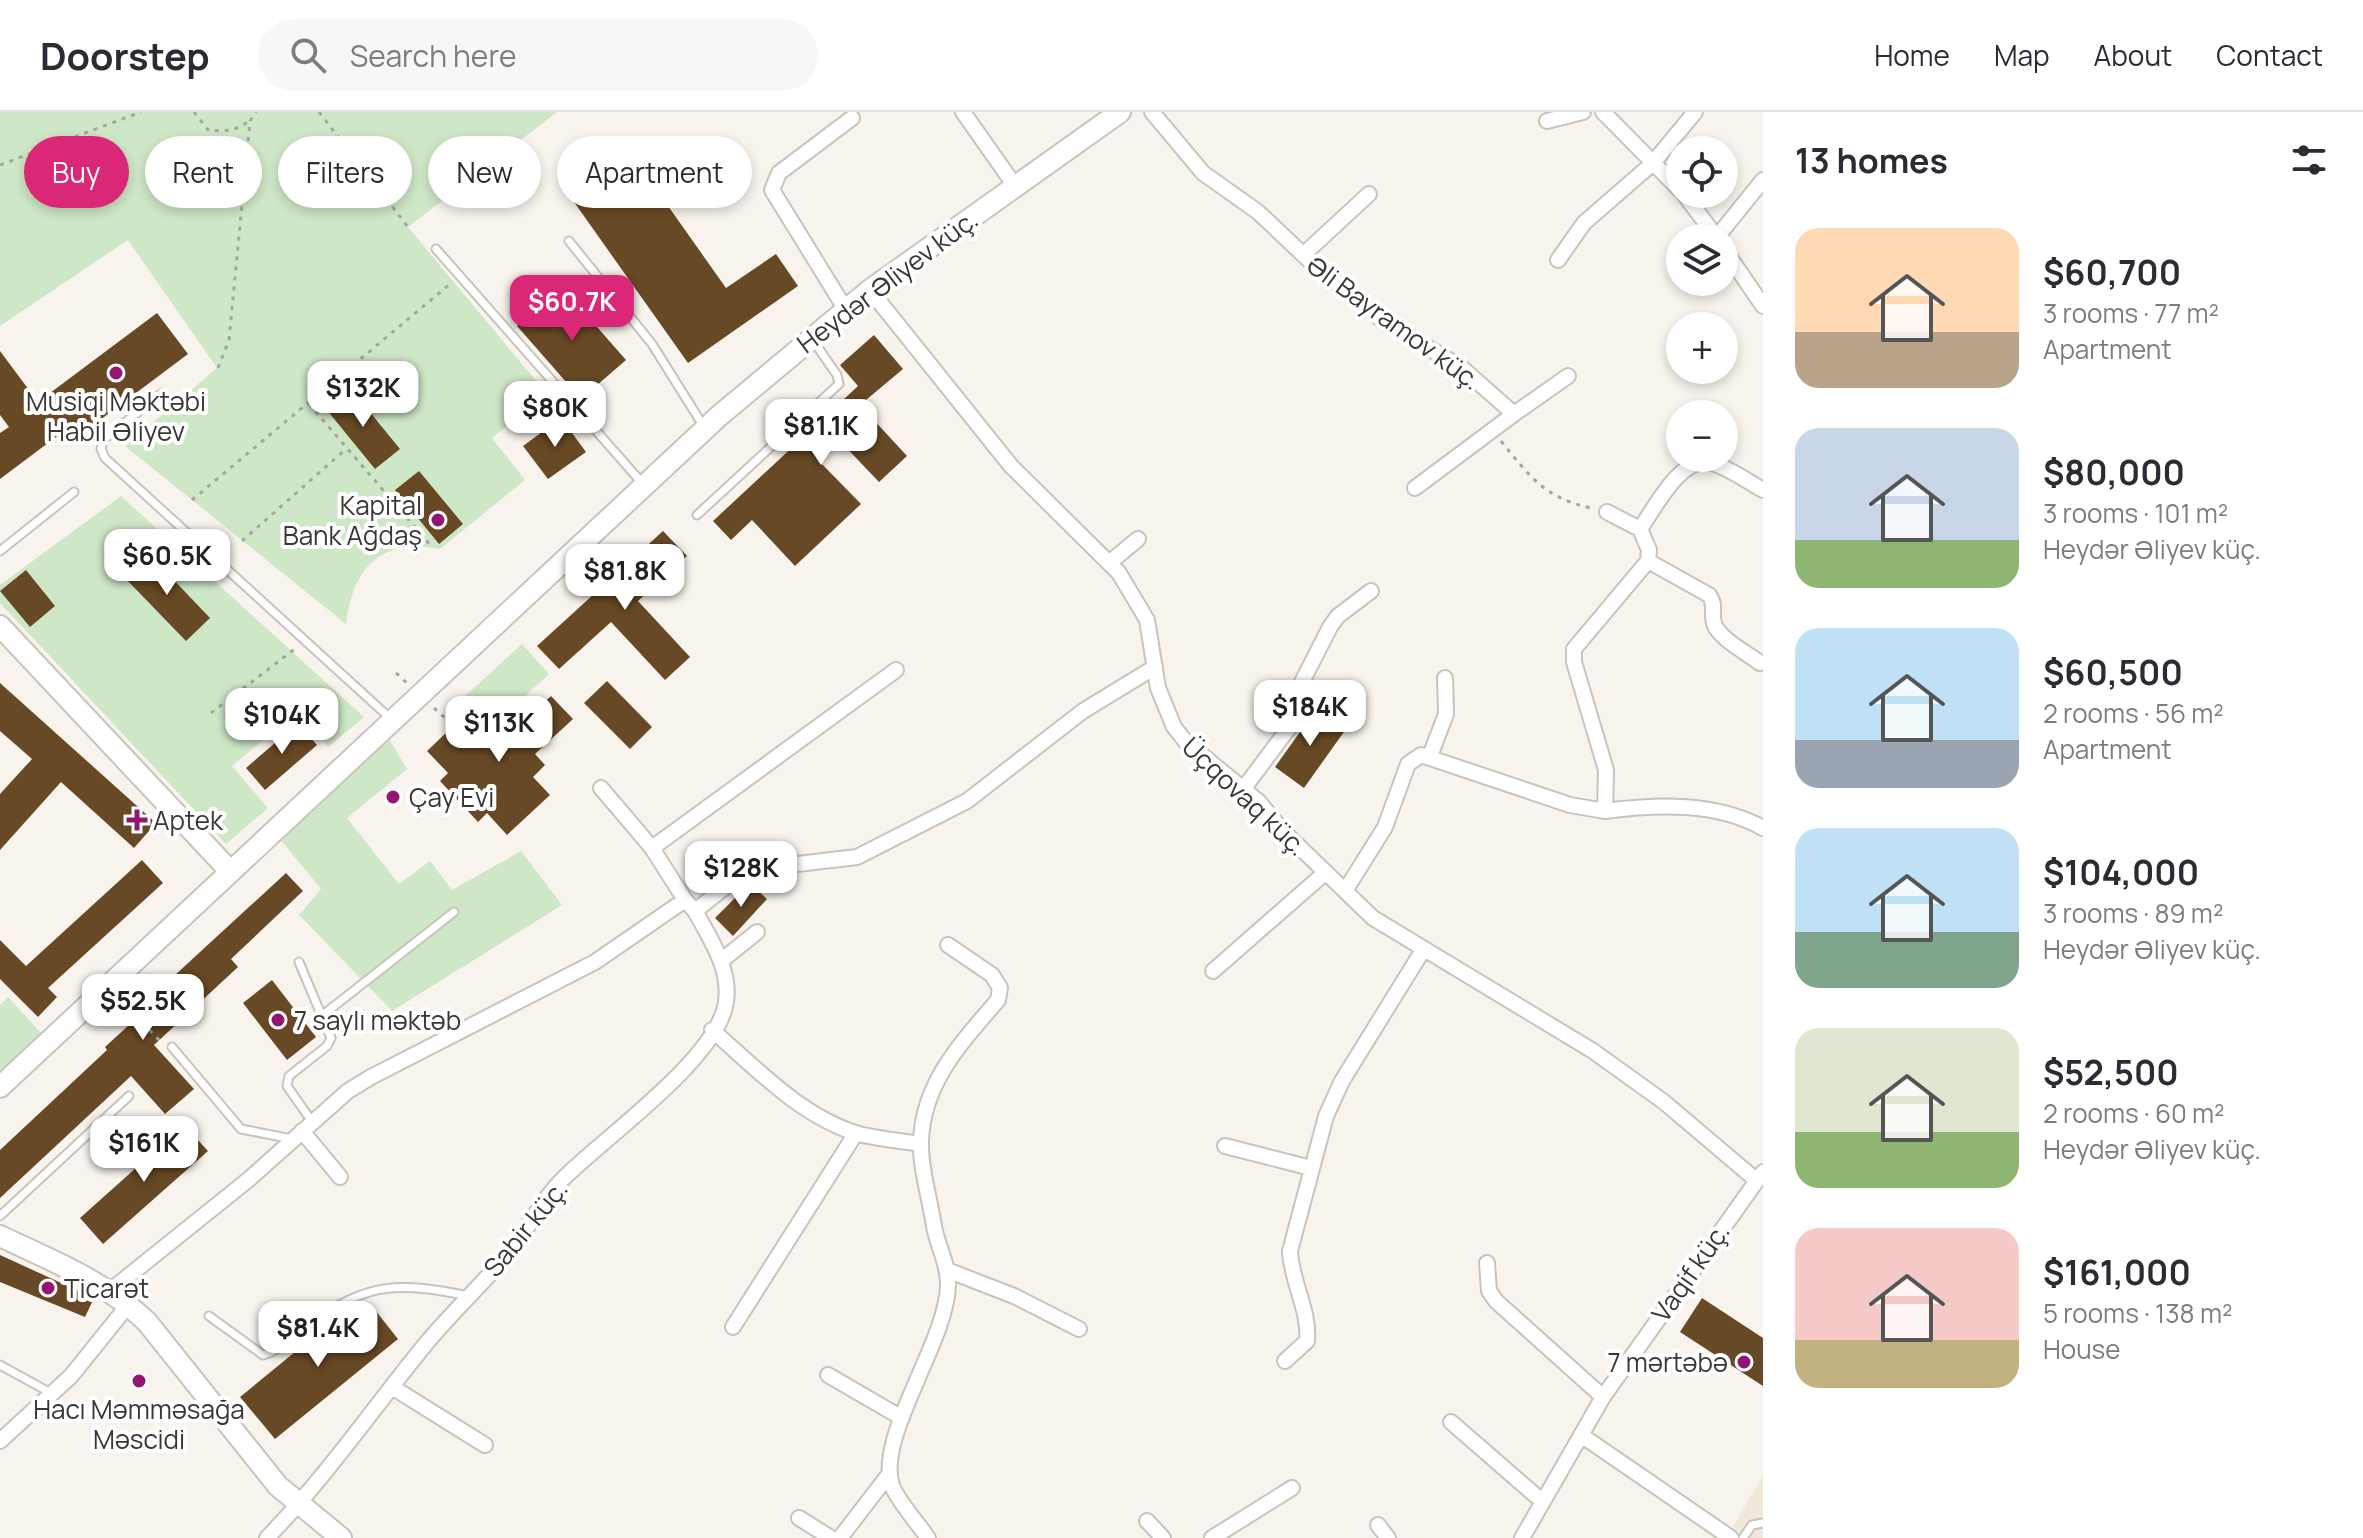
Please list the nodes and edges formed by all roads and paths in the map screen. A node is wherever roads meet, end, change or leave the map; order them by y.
1 (141, 112) edge
2 (194, 112) edge
3 (256, 112) edge
4 (319, 112) edge
5 (963, 112) edge
6 (1120, 112) edge
7 (1152, 112) edge
8 (1583, 112) edge
9 (1603, 112) edge
10 (1695, 112) edge
11 (852, 118) dead end
12 (250, 121) junction
13 (1547, 121) dead end
14 (1653, 163) junction
15 (0, 165) edge
16 (1666, 176) edge
17 (1763, 180) edge
18 (1015, 186) junction
19 (1369, 194) dead end
20 (1694, 208) edge
21 (1706, 224) edge
22 (1728, 224) edge
23 (408, 227) dead end
24 (569, 241) dead end
25 (436, 249) dead end
26 (1303, 255) junction
27 (1558, 260) dead end
28 (1738, 269) edge
29 (451, 283) dead end
30 (870, 290) junction
31 (1763, 306) edge
32 (846, 310) junction
33 (811, 337) junction
34 (218, 368) dead end
35 (1568, 376) dead end
36 (162, 393) dead end
37 (308, 403) junction
38 (1514, 414) junction
39 (705, 429) junction
40 (1492, 430) junction
41 (346, 449) junction
42 (644, 486) junction
43 (1415, 488) dead end
44 (1763, 490) edge
45 (74, 492) dead end
46 (192, 500) dead end
47 (1607, 512) joint
48 (697, 515) dead end
49 (1640, 529) junction
50 (1138, 539) dead end
51 (242, 541) dead end
52 (432, 547) dead end
53 (0, 551) edge
54 (1648, 561) junction
55 (1109, 563) junction
56 (1371, 591) dead end
57 (0, 626) edge
58 (306, 641) junction
59 (1760, 663) dead end
60 (1155, 667) junction
61 (896, 670) dead end
62 (1445, 678) dead end
63 (211, 713) dead end
64 (392, 721) junction
65 (1430, 756) junction
66 (601, 788) dead end
67 (1244, 788) junction
68 (1605, 811) junction
69 (1763, 828) edge
70 (652, 848) junction
71 (229, 870) junction
72 (1326, 872) junction
73 (1345, 891) junction
74 (690, 906) junction
75 (454, 912) dead end
76 (757, 932) dead end
77 (948, 945) dead end
78 (1423, 950) junction
79 (721, 961) junction
80 (299, 962) dead end
81 (1213, 971) dead end
82 (122, 1001) dead end
83 (324, 1014) junction
84 (712, 1030) junction
85 (172, 1047) joint
86 (0, 1087) edge
87 (129, 1096) dead end
88 (302, 1131) junction
89 (856, 1133) junction
90 (921, 1144) junction
91 (1225, 1146) dead end
92 (1311, 1168) junction
93 (1759, 1176) edge
94 (340, 1177) dead end
95 (0, 1216) edge
96 (0, 1236) edge
97 (1487, 1263) dead end
98 (947, 1270) junction
99 (111, 1290) junction
100 (469, 1296) junction
101 (129, 1304) junction
102 (209, 1316) dead end
103 (733, 1327) dead end
104 (1079, 1329) dead end
105 (1285, 1361) dead end
106 (0, 1365) edge
107 (828, 1375) dead end
108 (392, 1387) junction
109 (52, 1394) junction
110 (1603, 1397) junction
111 (902, 1418) junction
112 (1451, 1422) dead end
113 (1581, 1435) junction
114 (0, 1441) edge
115 (485, 1445) dead end
116 (890, 1473) junction
117 (1292, 1488) dead end
118 (1543, 1502) junction
119 (298, 1506) junction
120 (799, 1518) dead end
121 (1147, 1521) dead end
122 (1763, 1523) edge
123 (1378, 1525) dead end
124 (267, 1538) edge
125 (341, 1538) edge
126 (831, 1538) edge
127 (840, 1538) edge
128 (928, 1538) edge
129 (1163, 1538) edge
130 (1212, 1538) edge
131 (1388, 1538) edge
132 (1522, 1538) edge
133 (1731, 1538) edge
134 (1743, 1538) edge

1 - 15 path
2 - 12 path
3 - 12 path
4 - 23 path
5 - 18 street
6 - 18 main road, Heydər Əliyev küç.
7 - 26 street, Əli Bayramov küç.
8 - 13 street
9 - 14 street
10 - 14 street
11 - 32 street
12 - 34 path
14 - 16 street
14 - 27 street
17 - 22 street
18 - 30 main road, Heydər Əliyev küç.
19 - 26 street
20 - 21 street
24 - 39 lane
25 - 42 lane
26 - 38 street, Əli Bayramov küç.
28 - 31 street
29 - 37 path
30 - 32 main road, Heydər Əliyev küç.
30 - 55 street, Üçqovaq küç.
32 - 33 main road, Heydər Əliyev küç.
33 - 39 main road, Heydər Əliyev küç.
33 - 48 lane
35 - 38 street
36 - 58 lane
37 - 41 path
37 - 46 path
38 - 40 street
39 - 42 main road, Heydər Əliyev küç.
40 - 43 street
40 - 47 path
41 - 51 path
41 - 52 path
42 - 64 main road, Heydər Əliyev küç.
44 - 49 street
45 - 53 lane
47 - 49 street
49 - 54 street
50 - 55 street
54 - 59 street
54 - 68 street
55 - 60 street, Üçqovaq küç.
56 - 67 street
57 - 71 main road
58 - 63 path
58 - 64 lane
60 - 67 street, Üçqovaq küç.
60 - 74 street
61 - 70 street
62 - 65 street
64 - 71 main road, Heydər Əliyev küç.
65 - 68 street
65 - 73 street
66 - 70 street, Sabir küç.
67 - 72 street, Üçqovaq küç.
68 - 69 street
70 - 74 street, Sabir küç.
71 - 86 main road, Heydər Əliyev küç.
72 - 73 street, Üçqovaq küç.
72 - 81 street
73 - 78 street, Üçqovaq küç.
74 - 79 street, Sabir küç.
74 - 88 street
75 - 83 lane
76 - 79 street
77 - 90 street
78 - 92 street
78 - 93 street, Üçqovaq küç.
79 - 84 street, Sabir küç.
80 - 83 lane
82 - 85 path
83 - 88 lane
84 - 89 street
84 - 100 street, Sabir küç.
85 - 88 lane
87 - 95 lane
88 - 94 street
88 - 99 street
89 - 90 street
89 - 103 street
90 - 98 street
91 - 92 street
92 - 105 street
93 - 110 street, Vaqif küç.
96 - 99 main road
97 - 110 street
98 - 104 street
98 - 111 street
99 - 101 main road
100 - 102 lane
100 - 108 street, Sabir küç.
101 - 109 street
101 - 119 main road
106 - 109 lane
107 - 111 street
108 - 115 street
108 - 119 street, Sabir küç.
109 - 114 street
110 - 113 street, Vaqif küç.
111 - 116 street
112 - 118 street
113 - 118 street, Vaqif küç.
113 - 133 street
116 - 127 street
116 - 128 street
117 - 130 street
118 - 132 street, Vaqif küç.
119 - 124 street, Sabir küç.
119 - 125 main road
120 - 126 street
121 - 129 street
122 - 134 lane
123 - 131 street

